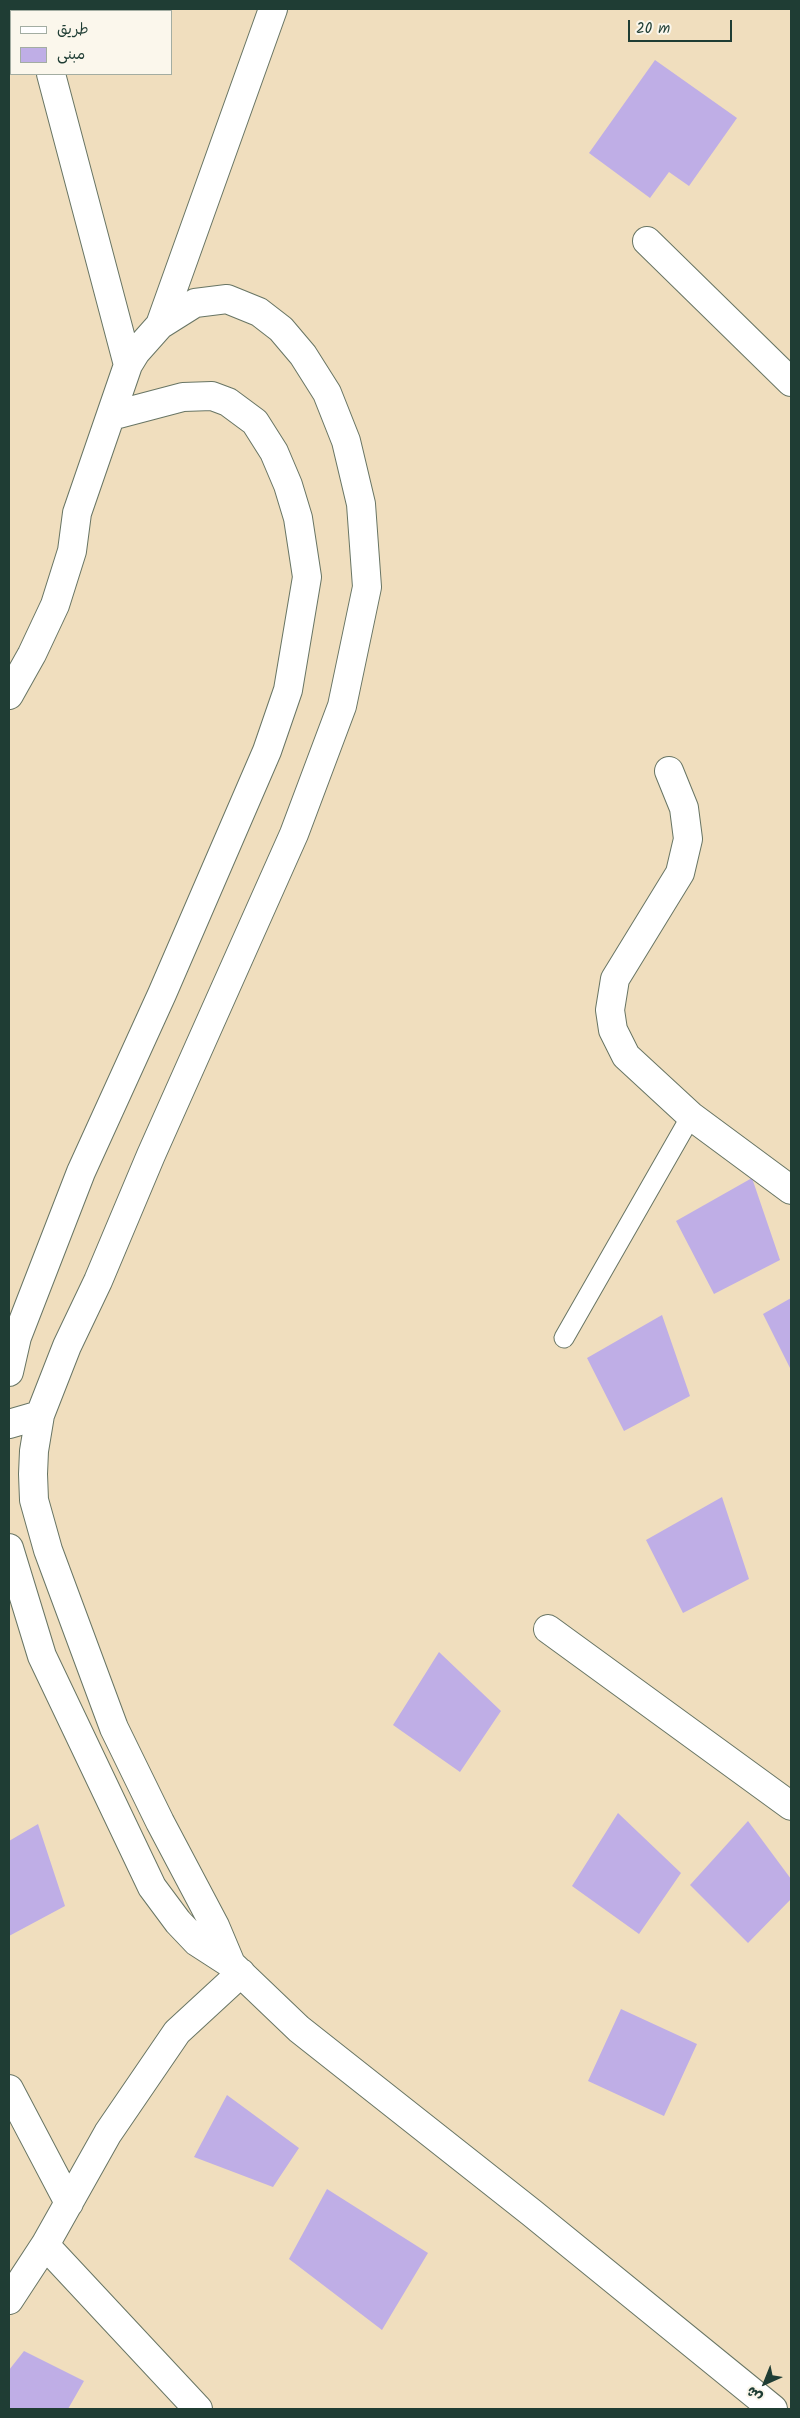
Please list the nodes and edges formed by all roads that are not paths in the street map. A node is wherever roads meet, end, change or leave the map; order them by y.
1 (273, 9) edge
2 (51, 75) edge
3 (647, 241) dead end
4 (160, 325) junction
5 (128, 365) junction
6 (791, 382) edge
7 (111, 416) junction
8 (9, 695) edge
9 (669, 771) dead end
10 (691, 1116) junction
11 (791, 1190) edge
12 (564, 1338) dead end
13 (9, 1372) edge
14 (40, 1415) junction
15 (9, 1424) edge
16 (9, 1548) edge
17 (548, 1629) dead end
18 (791, 1806) edge
19 (236, 1968) junction
20 (9, 2090) edge
21 (69, 2203) junction
22 (45, 2245) junction
23 (9, 2300) edge
24 (198, 2409) edge
25 (773, 2409) edge

1 - 4 street
2 - 5 street
3 - 6 street
4 - 5 street
4 - 14 street
5 - 7 street
7 - 8 street
7 - 13 street
9 - 10 street
10 - 11 street
10 - 12 lane
14 - 15 street
14 - 19 street
16 - 19 street
17 - 18 street
19 - 21 street
19 - 25 street
20 - 21 street
21 - 22 street
22 - 23 street
22 - 24 street

